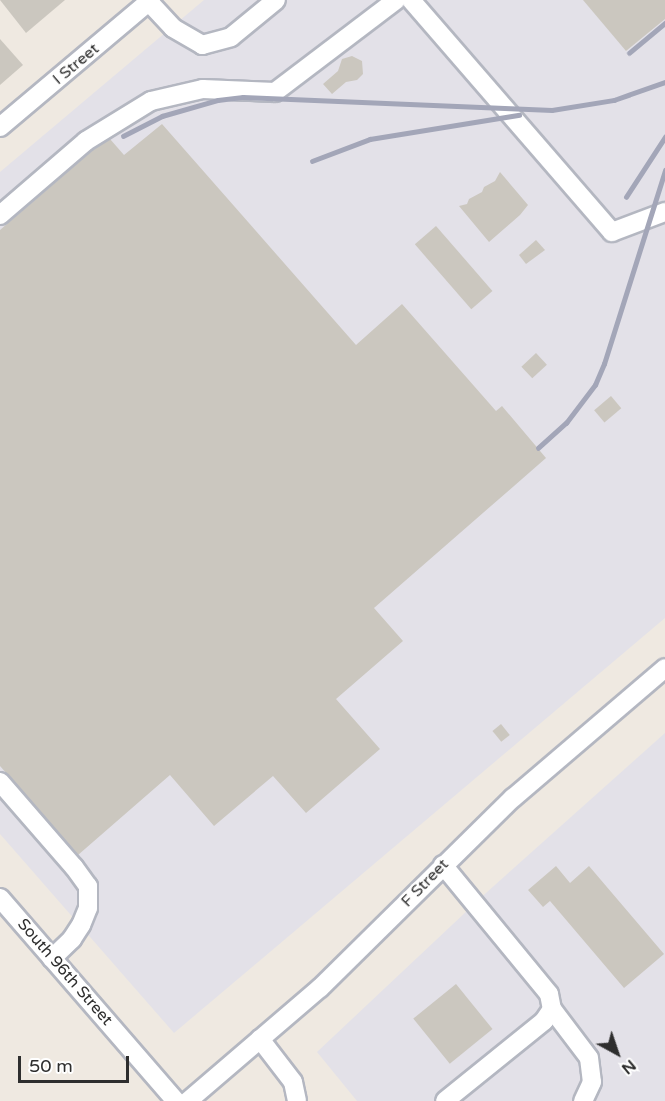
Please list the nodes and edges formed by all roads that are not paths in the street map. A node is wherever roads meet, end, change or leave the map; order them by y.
1 (276, 0) edge
2 (396, 0) edge
3 (411, 0) edge
4 (150, 1) edge
5 (0, 127) edge
6 (665, 212) edge
7 (0, 215) edge
8 (665, 668) edge
9 (0, 782) edge
10 (443, 865) junction
11 (0, 898) edge
12 (52, 958) junction
13 (552, 1009) junction
14 (261, 1039) junction
15 (176, 1101) edge
16 (188, 1101) edge
17 (297, 1101) edge
18 (445, 1101) edge
19 (583, 1101) edge

1 - 4 street
2 - 7 street
3 - 6 street
4 - 5 street, I Street
8 - 10 street, F Street
9 - 12 street
10 - 13 street
10 - 14 street, F Street
11 - 12 street, South 96th Street
12 - 15 street, South 96th Street
13 - 18 street
13 - 19 street
14 - 16 street, F Street
14 - 17 street

